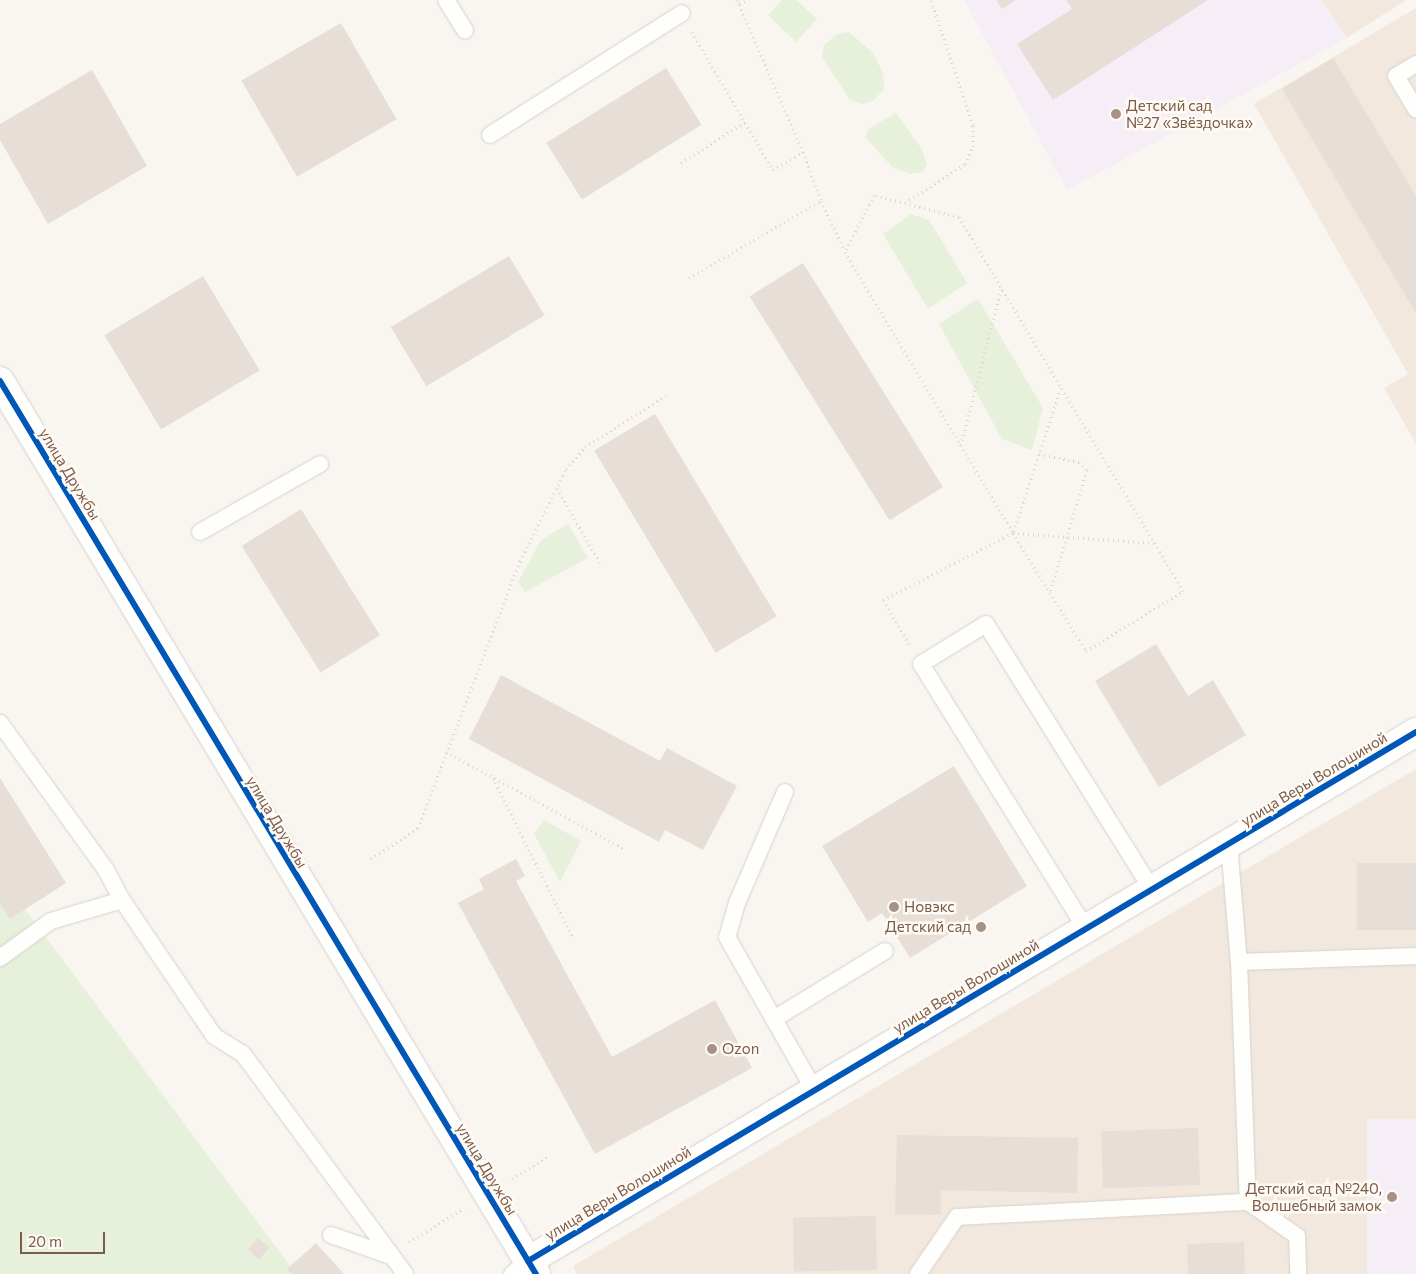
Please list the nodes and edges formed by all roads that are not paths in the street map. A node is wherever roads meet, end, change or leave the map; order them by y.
1 (446, 0) edge
2 (682, 13) road end
3 (464, 31) dead end
4 (1416, 64) edge
5 (1416, 109) edge
6 (490, 134) dead end
7 (0, 381) edge
8 (320, 464) dead end
9 (200, 532) dead end
10 (0, 723) edge
11 (1416, 732) edge
12 (785, 792) dead end
13 (1229, 844) junction
14 (1152, 890) junction
15 (122, 900) junction
16 (1086, 929) junction
17 (885, 950) dead end
18 (1416, 956) edge
19 (0, 958) edge
20 (1239, 962) junction
21 (774, 1019) junction
22 (815, 1091) junction
23 (1248, 1202) junction
24 (331, 1235) dead end
25 (388, 1255) junction
26 (526, 1270) edge
27 (405, 1274) edge
28 (918, 1274) edge
29 (1298, 1274) edge

1 - 3 lane
2 - 6 lane
4 - 5 lane
7 - 26 street, улица Дружбы
8 - 9 lane
10 - 15 lane
11 - 13 street, улица Веры Волошиной
12 - 21 lane
13 - 14 street, улица Веры Волошиной
13 - 20 lane
14 - 16 street, улица Веры Волошиной
14 - 16 lane
15 - 19 lane
15 - 25 lane
16 - 22 street, улица Веры Волошиной
17 - 21 lane
18 - 20 lane
20 - 23 lane
21 - 22 lane
22 - 26 street, улица Веры Волошиной
23 - 28 lane
23 - 29 lane
24 - 25 lane
25 - 27 lane

